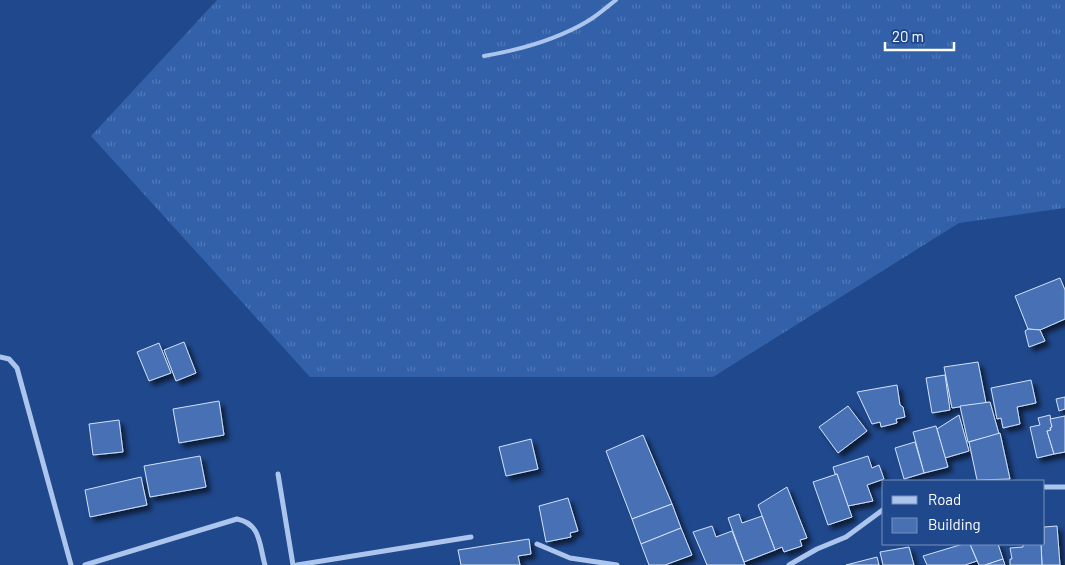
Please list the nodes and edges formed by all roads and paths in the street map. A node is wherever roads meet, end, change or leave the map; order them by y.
1 (616, 0) edge
2 (484, 56) dead end
3 (0, 357) edge
4 (278, 474) dead end
5 (1045, 487) edge
6 (1065, 487) edge
7 (882, 510) edge
8 (472, 537) dead end
9 (537, 544) dead end
10 (71, 565) edge
11 (85, 565) edge
12 (265, 565) edge
13 (293, 565) edge
14 (297, 565) edge
15 (617, 565) edge
16 (789, 565) edge

1 - 2 lane
3 - 10 street
4 - 13 street
5 - 6 street
7 - 16 street
8 - 14 street
9 - 15 street
11 - 12 street

